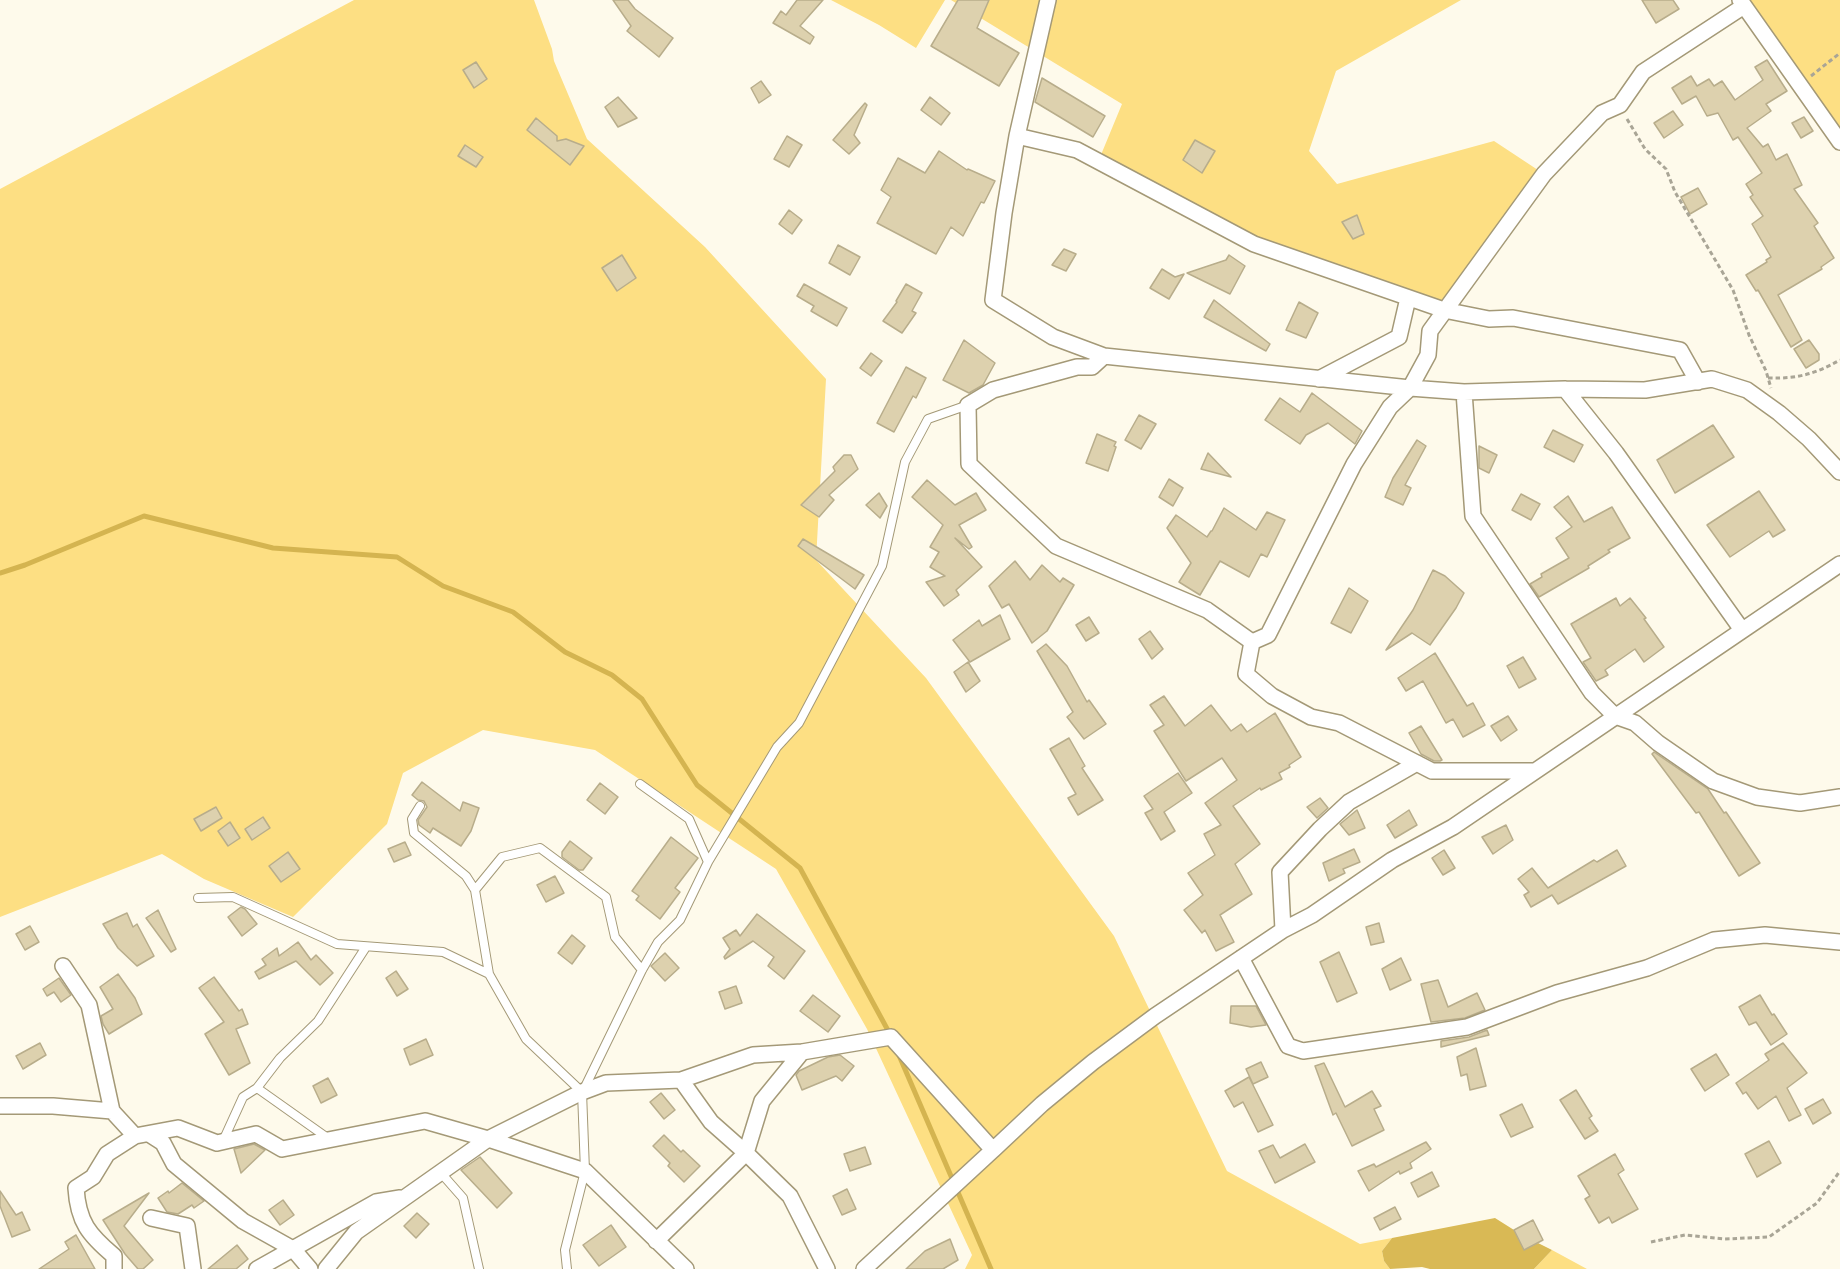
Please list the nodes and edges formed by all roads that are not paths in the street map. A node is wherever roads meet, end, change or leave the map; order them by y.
1 (1048, 0) edge
2 (1742, 3) edge
3 (1017, 136) junction
4 (1840, 142) edge
5 (1408, 298) junction
6 (1444, 310) junction
7 (1104, 356) junction
8 (1319, 379) junction
9 (1698, 382) junction
10 (1410, 388) junction
11 (1565, 389) junction
12 (1464, 392) junction
13 (968, 405) junction
14 (1840, 472) edge
15 (1840, 564) edge
16 (1742, 630) junction
17 (1252, 642) junction
18 (1615, 716) junction
19 (1417, 764) junction
20 (1535, 771) junction
21 (640, 784) dead end
22 (1840, 797) edge
23 (420, 806) dead end
24 (708, 862) junction
25 (475, 890) junction
26 (198, 898) dead end
27 (1283, 930) junction
28 (1840, 942) edge
29 (366, 947) junction
30 (1241, 958) junction
31 (63, 966) dead end
32 (642, 969) junction
33 (489, 974) junction
34 (802, 1052) junction
35 (681, 1080) junction
36 (257, 1088) junction
37 (582, 1092) junction
38 (0, 1106) edge
39 (112, 1111) junction
40 (142, 1135) junction
41 (488, 1139) junction
42 (330, 1140) junction
43 (223, 1142) junction
44 (993, 1150) junction
45 (746, 1153) junction
46 (585, 1171) junction
47 (441, 1173) junction
48 (406, 1197) junction
49 (151, 1218) dead end
50 (338, 1224) junction
51 (367, 1224) junction
52 (656, 1240) junction
53 (293, 1249) junction
54 (114, 1269) edge
55 (193, 1269) edge
56 (257, 1269) edge
57 (310, 1269) edge
58 (326, 1269) edge
59 (479, 1269) edge
60 (567, 1269) edge
61 (686, 1269) edge
62 (827, 1269) edge
63 (864, 1269) edge

1 - 3 street
2 - 4 street
2 - 6 street
3 - 5 street
3 - 7 street
5 - 6 street
5 - 8 street
6 - 9 street
6 - 10 street
7 - 8 street
7 - 13 street
8 - 10 street
9 - 11 street
9 - 14 street
10 - 12 street
10 - 17 street
11 - 12 street
11 - 16 street
12 - 18 street
13 - 17 street
13 - 24 lane
15 - 16 street
16 - 18 street
17 - 19 street
18 - 20 street
18 - 22 street
19 - 20 street
19 - 27 street
20 - 27 street
21 - 24 lane
23 - 25 lane
24 - 32 lane
25 - 32 lane
25 - 33 lane
26 - 29 lane
27 - 30 street
28 - 30 street
29 - 33 lane
29 - 36 lane
30 - 44 street
31 - 39 street
32 - 37 lane
33 - 37 lane
34 - 35 street
34 - 44 street
34 - 45 street
35 - 37 street
35 - 45 street
36 - 42 lane
36 - 43 lane
37 - 41 street
37 - 46 lane
38 - 39 street
39 - 40 street
40 - 43 street
40 - 53 street
40 - 54 street
41 - 42 street
41 - 46 street
41 - 47 street
42 - 43 street
44 - 63 street
45 - 52 street
45 - 62 street
46 - 52 street
46 - 60 lane
47 - 48 street
47 - 59 lane
48 - 50 street
48 - 51 street
49 - 55 street
50 - 51 lane
50 - 53 street
51 - 58 street
52 - 61 street
53 - 56 street
53 - 57 street

